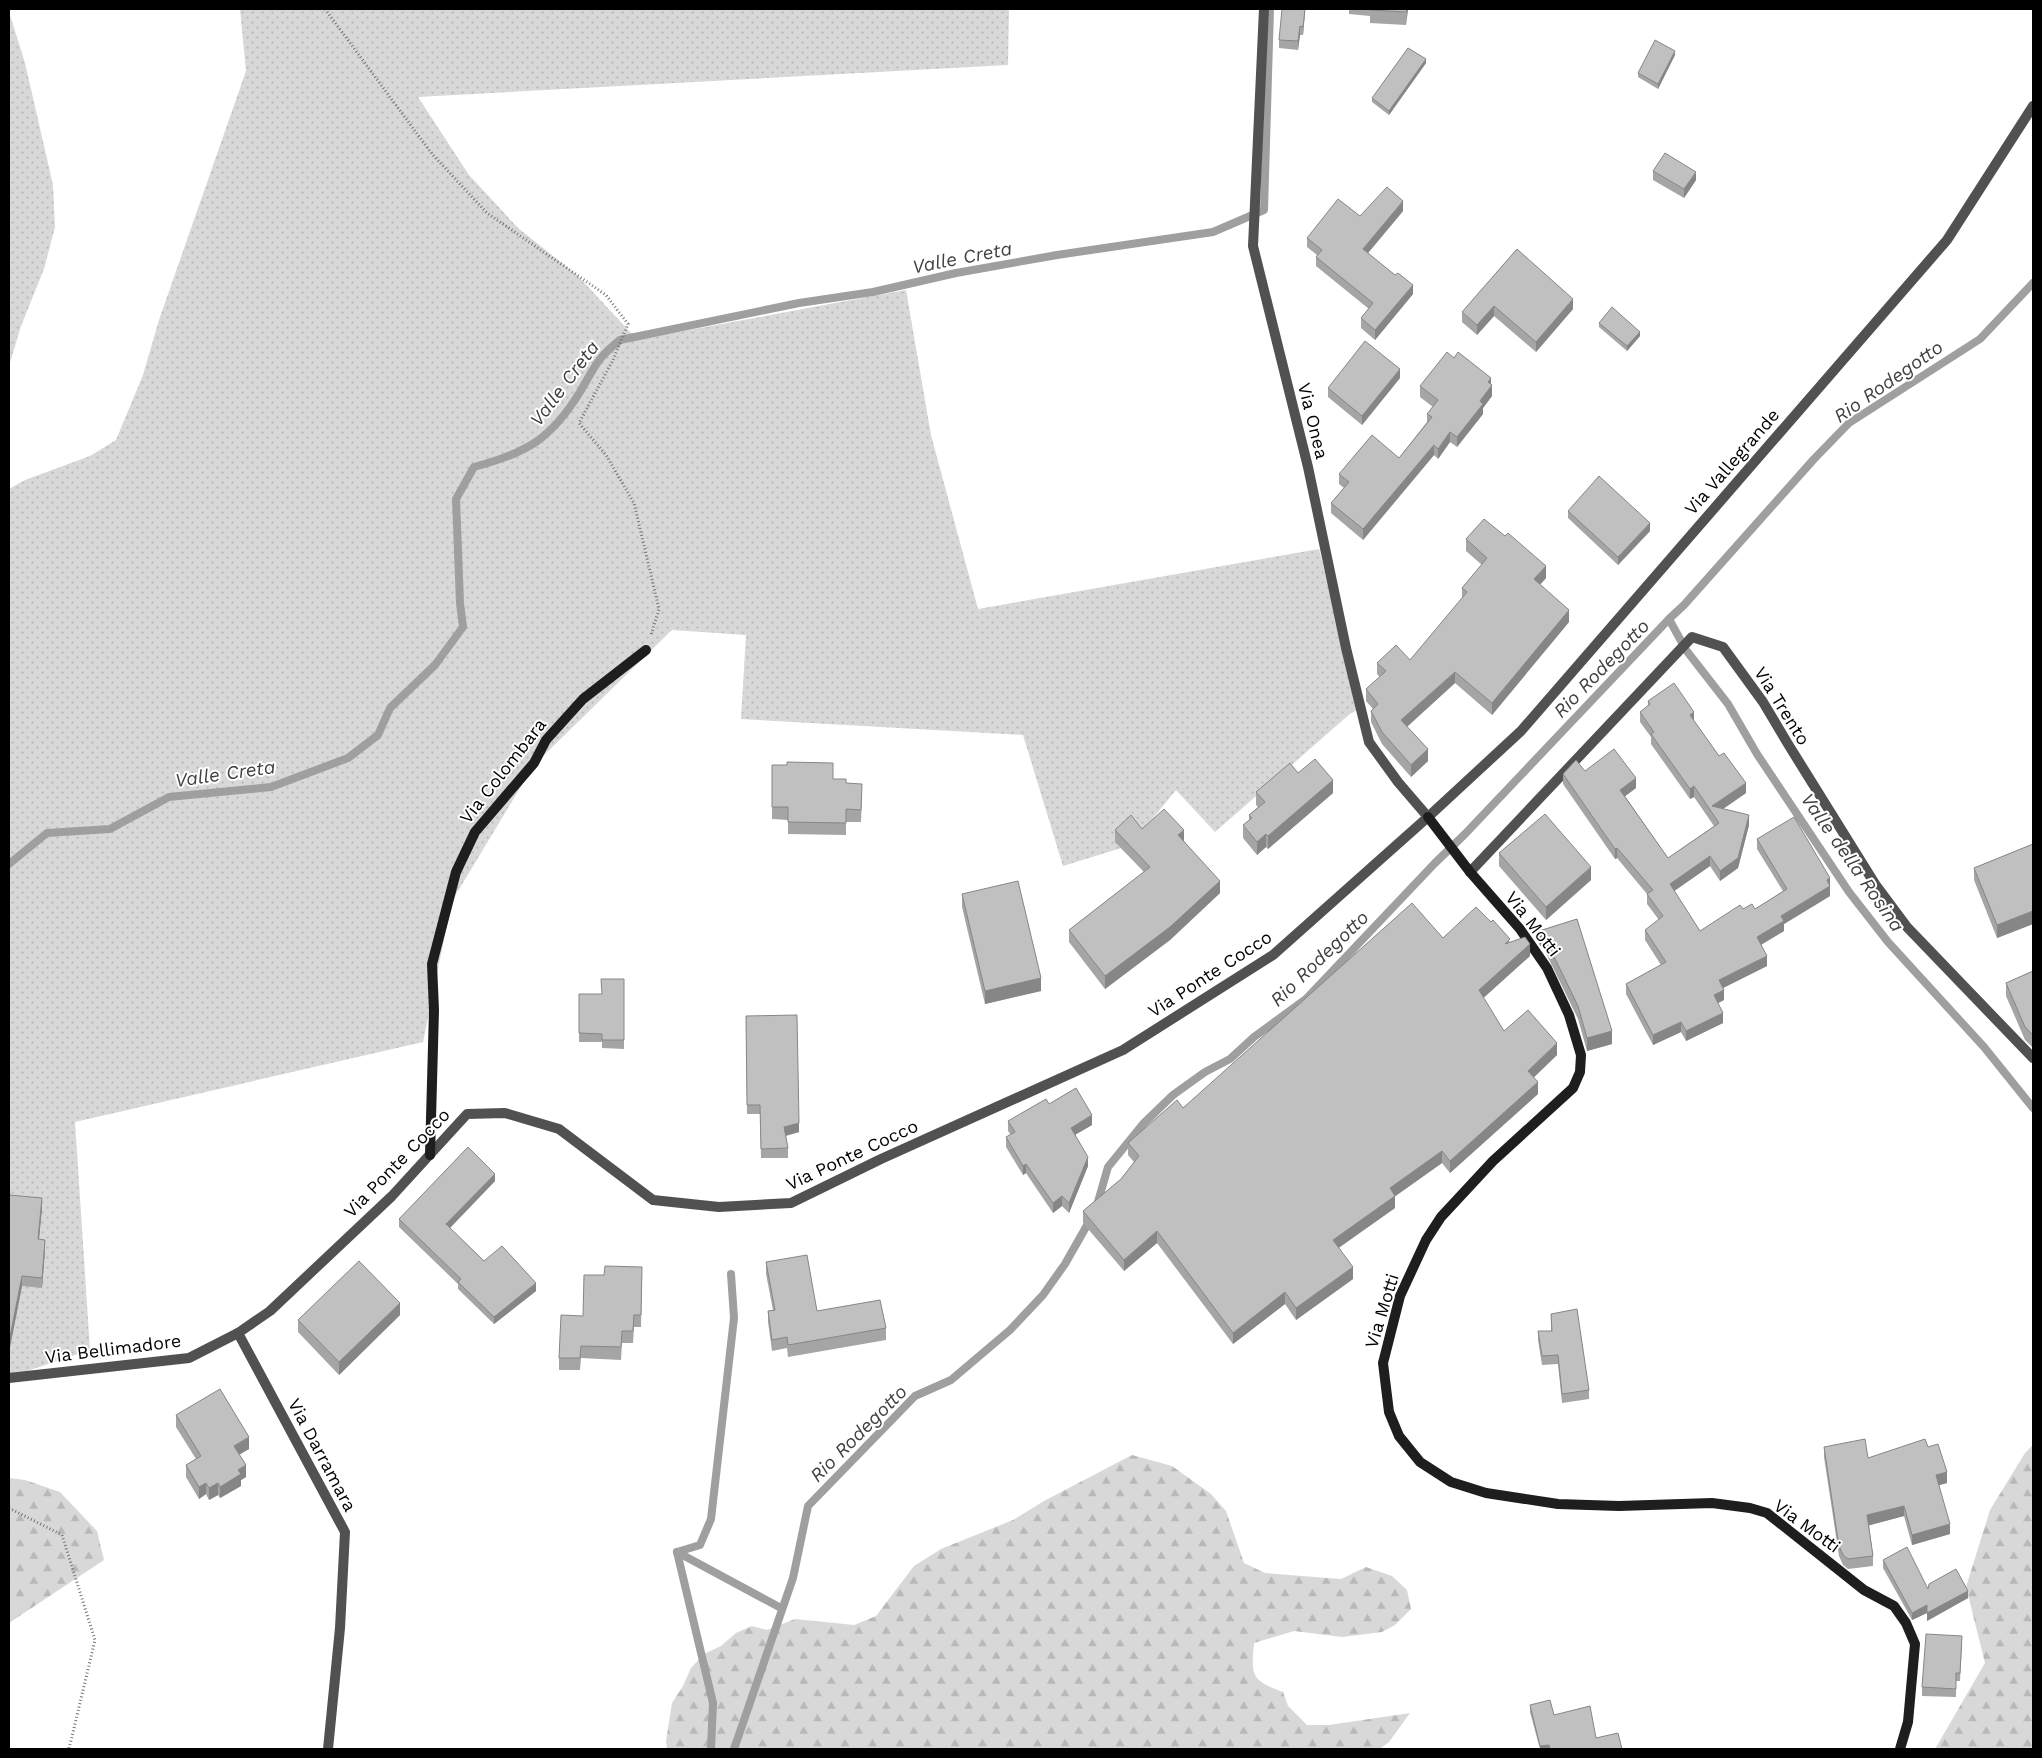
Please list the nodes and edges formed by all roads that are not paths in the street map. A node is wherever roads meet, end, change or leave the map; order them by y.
1 (1264, 9) edge
2 (2033, 106) edge
3 (646, 650) road end
4 (1428, 817) junction
5 (1470, 872) junction
6 (2033, 1058) edge
7 (430, 1155) junction
8 (270, 1311) joint
9 (238, 1334) junction
10 (9, 1378) edge
11 (328, 1749) edge
12 (1900, 1749) edge

1 - 4 street, Via Onea
2 - 4 street, Via Vallegrande
3 - 7 street, Via Colombara
4 - 5 street, Via Motti
4 - 7 street, Via Ponte Cocco
5 - 6 street, Via Trento
5 - 12 street, Via Motti
7 - 8 street, Via Ponte Cocco
8 - 9 street, Via Bellimadore
9 - 10 street, Via Bellimadore
9 - 11 street, Via Darramara

